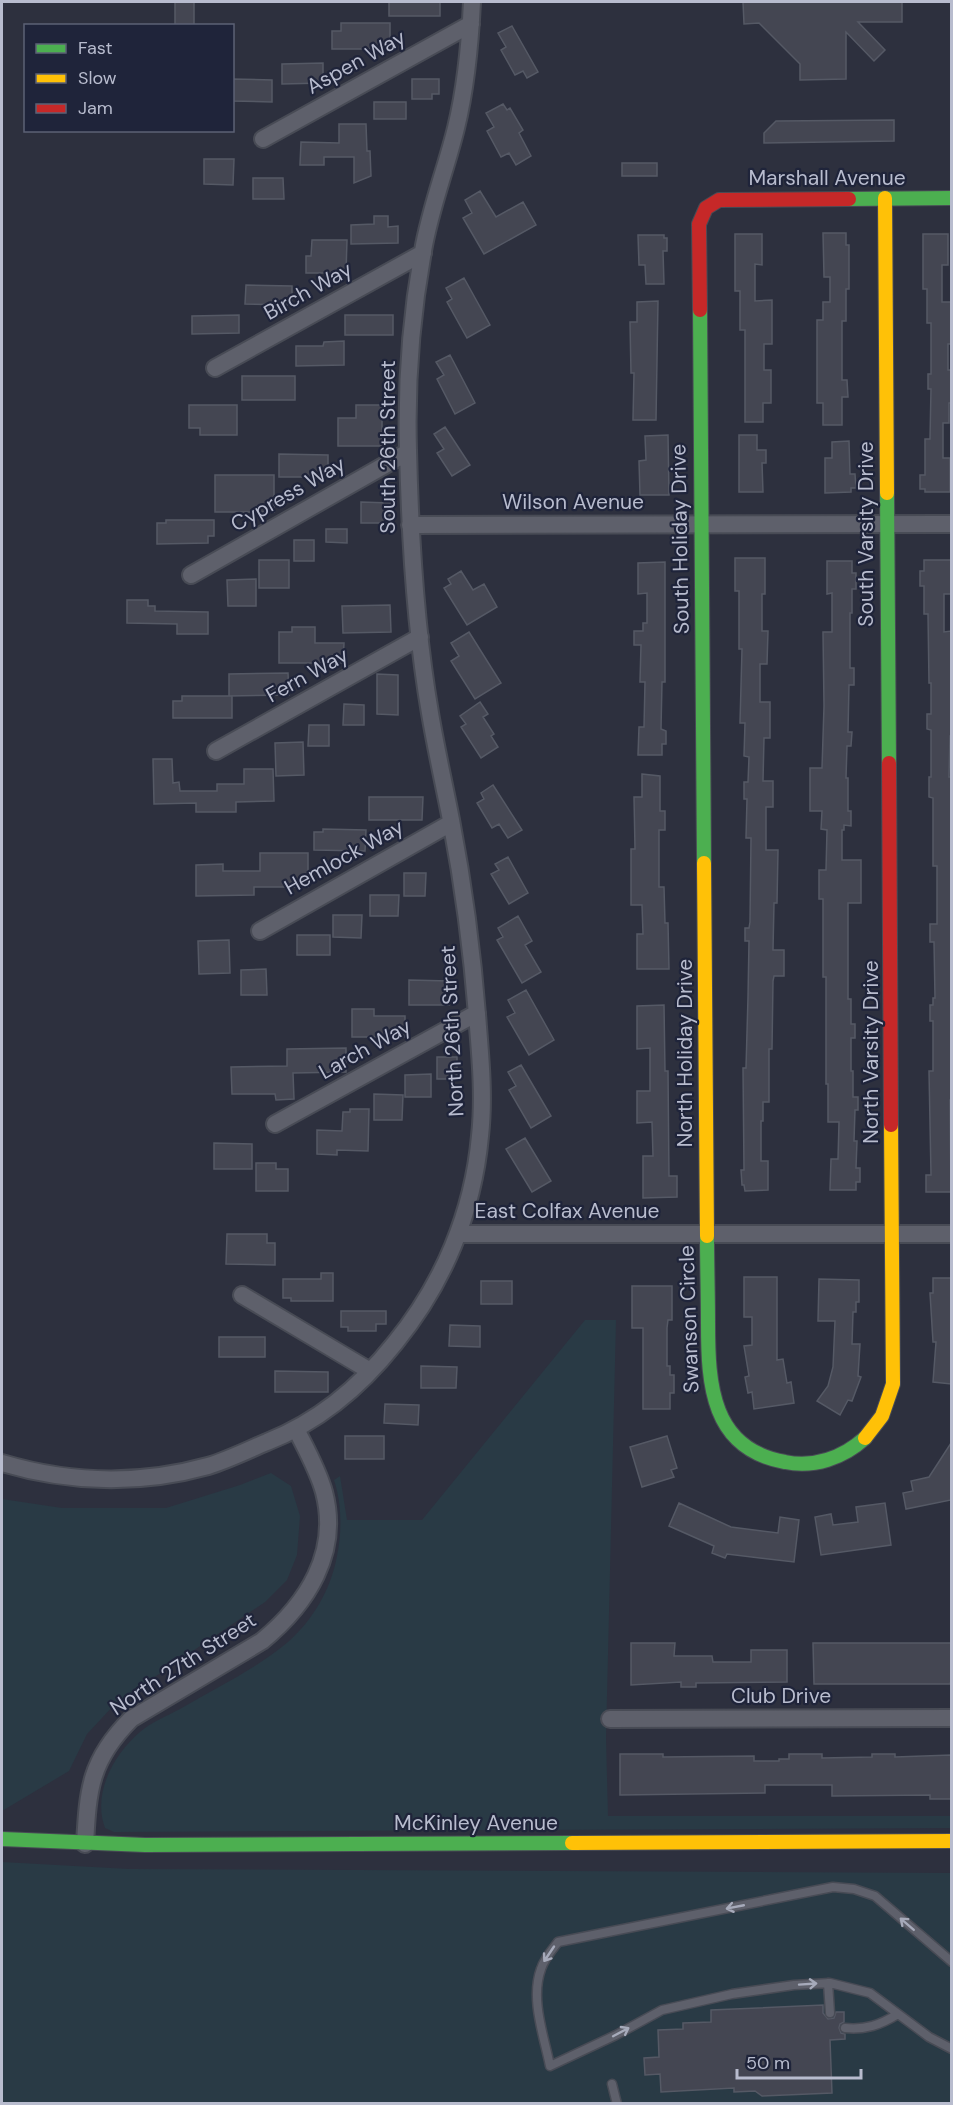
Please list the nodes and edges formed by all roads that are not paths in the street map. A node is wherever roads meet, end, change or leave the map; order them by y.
1 (472, 2) edge
2 (471, 24) junction
3 (263, 139) dead end
4 (885, 198) junction
5 (951, 198) edge
6 (706, 208) joint
7 (423, 253) junction
8 (215, 368) dead end
9 (408, 452) junction
10 (701, 524) junction
11 (887, 524) junction
12 (951, 524) edge
13 (411, 525) junction
14 (191, 575) dead end
15 (420, 638) junction
16 (216, 751) dead end
17 (451, 823) junction
18 (890, 870) joint
19 (704, 872) joint
20 (260, 931) dead end
21 (477, 1013) junction
22 (275, 1124) dead end
23 (707, 1233) junction
24 (458, 1234) junction
25 (893, 1234) junction
26 (951, 1234) edge
27 (242, 1295) dead end
28 (370, 1371) junction
29 (296, 1429) junction
30 (2, 1463) edge
31 (610, 1719) dead end
32 (951, 1719) edge
33 (2, 1839) edge
34 (951, 1841) edge
35 (85, 1844) junction
36 (951, 1962) edge
37 (828, 1983) junction
38 (830, 2013) dead end
39 (898, 2014) junction
40 (845, 2028) dead end
41 (951, 2049) edge
42 (612, 2084) dead end
43 (617, 2103) edge

1 - 2 street, South 26th Street
2 - 3 street, Aspen Way
2 - 7 street, South 26th Street
4 - 5 street, Marshall Avenue
4 - 6 street, Marshall Avenue
4 - 11 street, South Varsity Drive
6 - 10 street, South Holiday Drive
7 - 8 street, Birch Way
7 - 9 street, South 26th Street
9 - 13 street, South 26th Street
9 - 14 street, Cypress Way
10 - 11 street, Wilson Avenue
10 - 13 street, Wilson Avenue
10 - 19 street, South Holiday Drive
11 - 12 street, Wilson Avenue
11 - 18 street, South Varsity Drive
13 - 15 street, South 26th Street
15 - 16 street, Fern Way
15 - 17 street, South 26th Street
17 - 20 street, Hemlock Way
17 - 21 street, North 26th Street
18 - 25 street, North Varsity Drive
19 - 23 street, North Holiday Drive
21 - 22 street, Larch Way
21 - 24 street, North 26th Street
23 - 24 street, East Colfax Avenue
23 - 25 street, East Colfax Avenue
23 - 25 street, Swanson Circle
24 - 28 street, East Colfax Avenue
25 - 26 street, East Colfax Avenue
27 - 28 street
28 - 29 street, East Colfax Avenue
29 - 30 street, East Colfax Avenue
29 - 35 street, North 27th Street
31 - 32 street, Club Drive
33 - 35 street, McKinley Avenue
34 - 35 street, McKinley Avenue
36 -> 37 lane
37 - 38 lane
37 - 39 lane
39 - 40 lane
39 - 41 lane
42 - 43 lane

